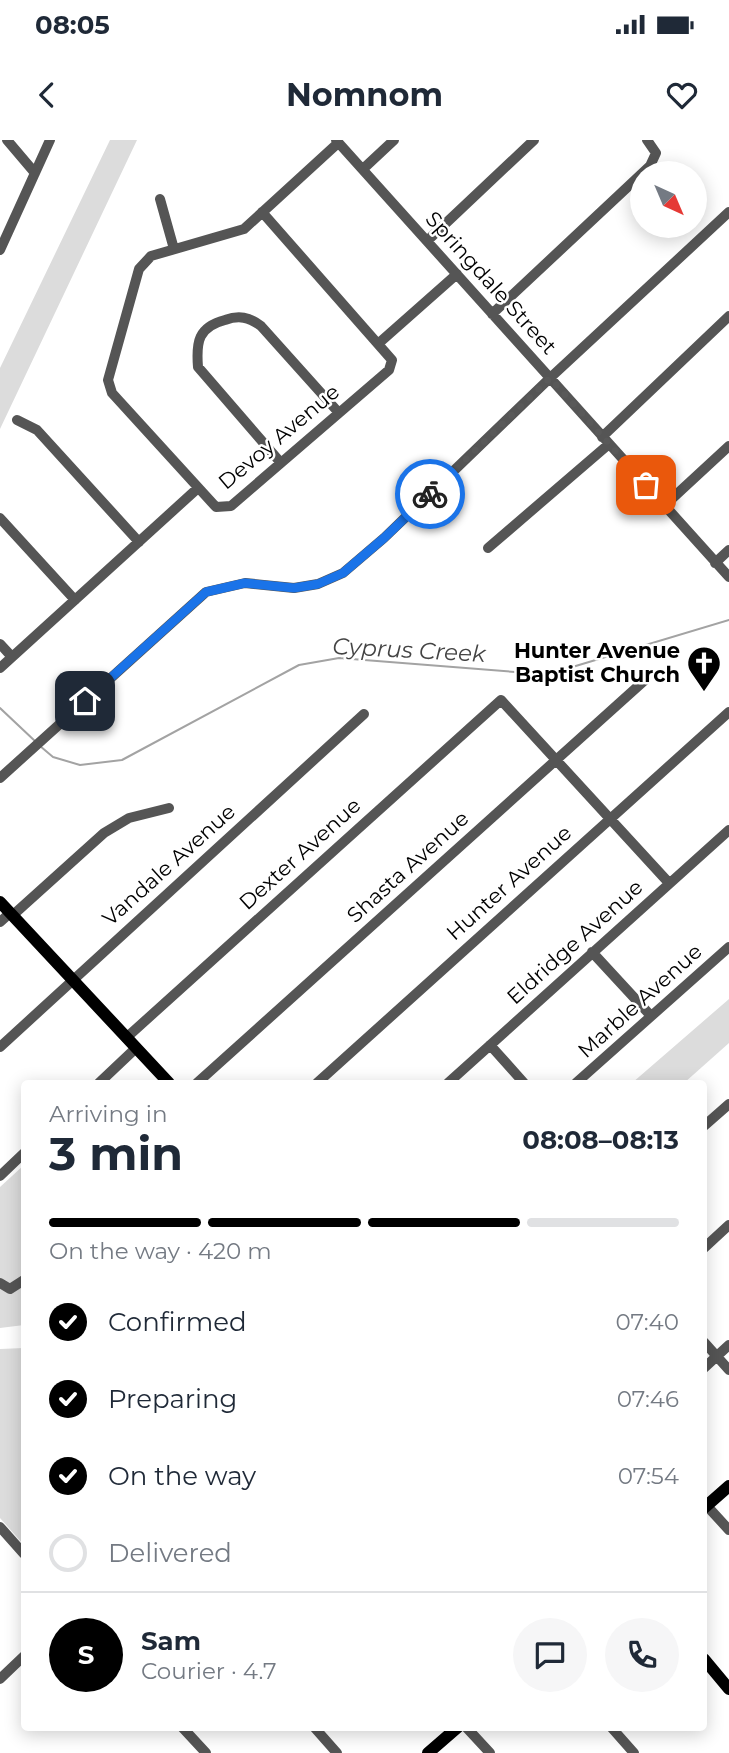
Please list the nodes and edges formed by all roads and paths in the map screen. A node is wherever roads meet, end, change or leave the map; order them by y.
1 (7, 140) edge
2 (50, 140) edge
3 (394, 140) edge
4 (534, 140) edge
5 (647, 140) edge
6 (337, 141) edge
7 (363, 170) junction
8 (35, 173) junction
9 (160, 199) dead end
10 (262, 212) junction
11 (729, 212) edge
12 (427, 241) junction
13 (174, 249) junction
14 (0, 250) edge
15 (457, 274) junction
16 (492, 314) junction
17 (729, 316) edge
18 (379, 343) junction
19 (550, 378) junction
20 (339, 413) junction
21 (17, 420) dead end
22 (605, 440) junction
23 (729, 446) edge
24 (281, 463) junction
25 (198, 488) junction
26 (664, 506) junction
27 (0, 518) edge
28 (139, 542) junction
29 (488, 548) dead end
30 (729, 550) edge
31 (715, 563) junction
32 (729, 577) edge
33 (75, 600) junction
34 (0, 644) edge
35 (12, 657) junction
36 (0, 668) edge
37 (645, 680) dead end
38 (729, 712) edge
39 (364, 714) dead end
40 (557, 759) junction
41 (0, 778) edge
42 (169, 808) dead end
43 (610, 818) junction
44 (729, 830) edge
45 (669, 883) junction
46 (0, 902) edge
47 (11, 914) junction
48 (0, 922) edge
49 (729, 947) edge
50 (592, 952) junction
51 (72, 979) junction
52 (651, 1016) junction
53 (126, 1038) junction
54 (490, 1045) junction
55 (0, 1046) edge
56 (136, 1048) junction
57 (102, 1080) edge
58 (166, 1080) edge
59 (200, 1080) edge
60 (320, 1080) edge
61 (451, 1080) edge
62 (521, 1080) edge
63 (579, 1080) edge
64 (729, 1104) edge
65 (707, 1123) edge
66 (21, 1156) edge
67 (0, 1176) edge
68 (729, 1225) edge
69 (707, 1245) edge
70 (0, 1283) edge
71 (21, 1283) edge
72 (707, 1345) edge
73 (729, 1345) edge
74 (717, 1356) junction
75 (707, 1365) edge
76 (729, 1370) edge
77 (729, 1486) edge
78 (707, 1505) edge
79 (707, 1509) edge
80 (0, 1527) edge
81 (729, 1530) edge
82 (21, 1551) edge
83 (21, 1660) edge
84 (707, 1663) edge
85 (0, 1679) edge
86 (729, 1689) edge
87 (186, 1731) edge
88 (318, 1731) edge
89 (453, 1731) edge
90 (471, 1731) edge
91 (615, 1731) edge
92 (206, 1753) edge
93 (337, 1753) edge
94 (428, 1753) edge
95 (490, 1753) edge
96 (634, 1753) edge

1 - 8 street
2 - 8 street
3 - 7 street
4 - 12 street
5 - 16 street
6 - 7 street, Springdale Street
6 - 10 street
7 - 12 street, Springdale Street
8 - 14 street
9 - 13 street
10 - 13 street
10 - 18 street
11 - 19 street
12 - 15 street, Springdale Street
13 - 25 street
15 - 16 street, Springdale Street
15 - 18 street
16 - 19 street, Springdale Street
17 - 22 street
18 - 20 street, Devoy Avenue
19 - 22 street, Springdale Street
19 - 41 street
20 - 24 street, Devoy Avenue
20 - 24 street
21 - 28 street
22 - 26 street, Springdale Street
22 - 29 street
23 - 26 street
24 - 25 street, Devoy Avenue
25 - 28 street, Devoy Avenue
26 - 31 street, Springdale Street
27 - 33 street
28 - 33 street, Devoy Avenue
30 - 31 street
31 - 32 street, Springdale Street
33 - 35 street, Devoy Avenue
34 - 35 street
35 - 36 street, Devoy Avenue
37 - 40 street, Shasta Avenue
38 - 43 street, Hunter Avenue
39 - 51 street, Vandale Avenue
40 - 43 street
40 - 53 street, Dexter Avenue
40 - 59 street, Shasta Avenue
42 - 47 street
43 - 45 street
43 - 60 street, Hunter Avenue
44 - 45 street, Eldridge Avenue
45 - 50 street, Eldridge Avenue
46 - 47 main road
47 - 48 street
47 - 51 main road
49 - 52 street, Marble Avenue
50 - 52 street
50 - 54 street, Eldridge Avenue
51 - 53 main road
51 - 55 street, Vandale Avenue
52 - 63 street, Marble Avenue
53 - 56 main road
54 - 61 street, Eldridge Avenue
54 - 62 street
56 - 57 street
56 - 58 main road
64 - 65 street
66 - 67 street
68 - 69 street
70 - 71 street
72 - 74 street
73 - 74 street
74 - 75 street
74 - 76 street
77 - 78 main road
79 - 81 street
80 - 82 street
83 - 85 street
84 - 86 main road
87 - 92 street
88 - 93 street
89 - 94 main road
90 - 95 street
91 - 96 street

